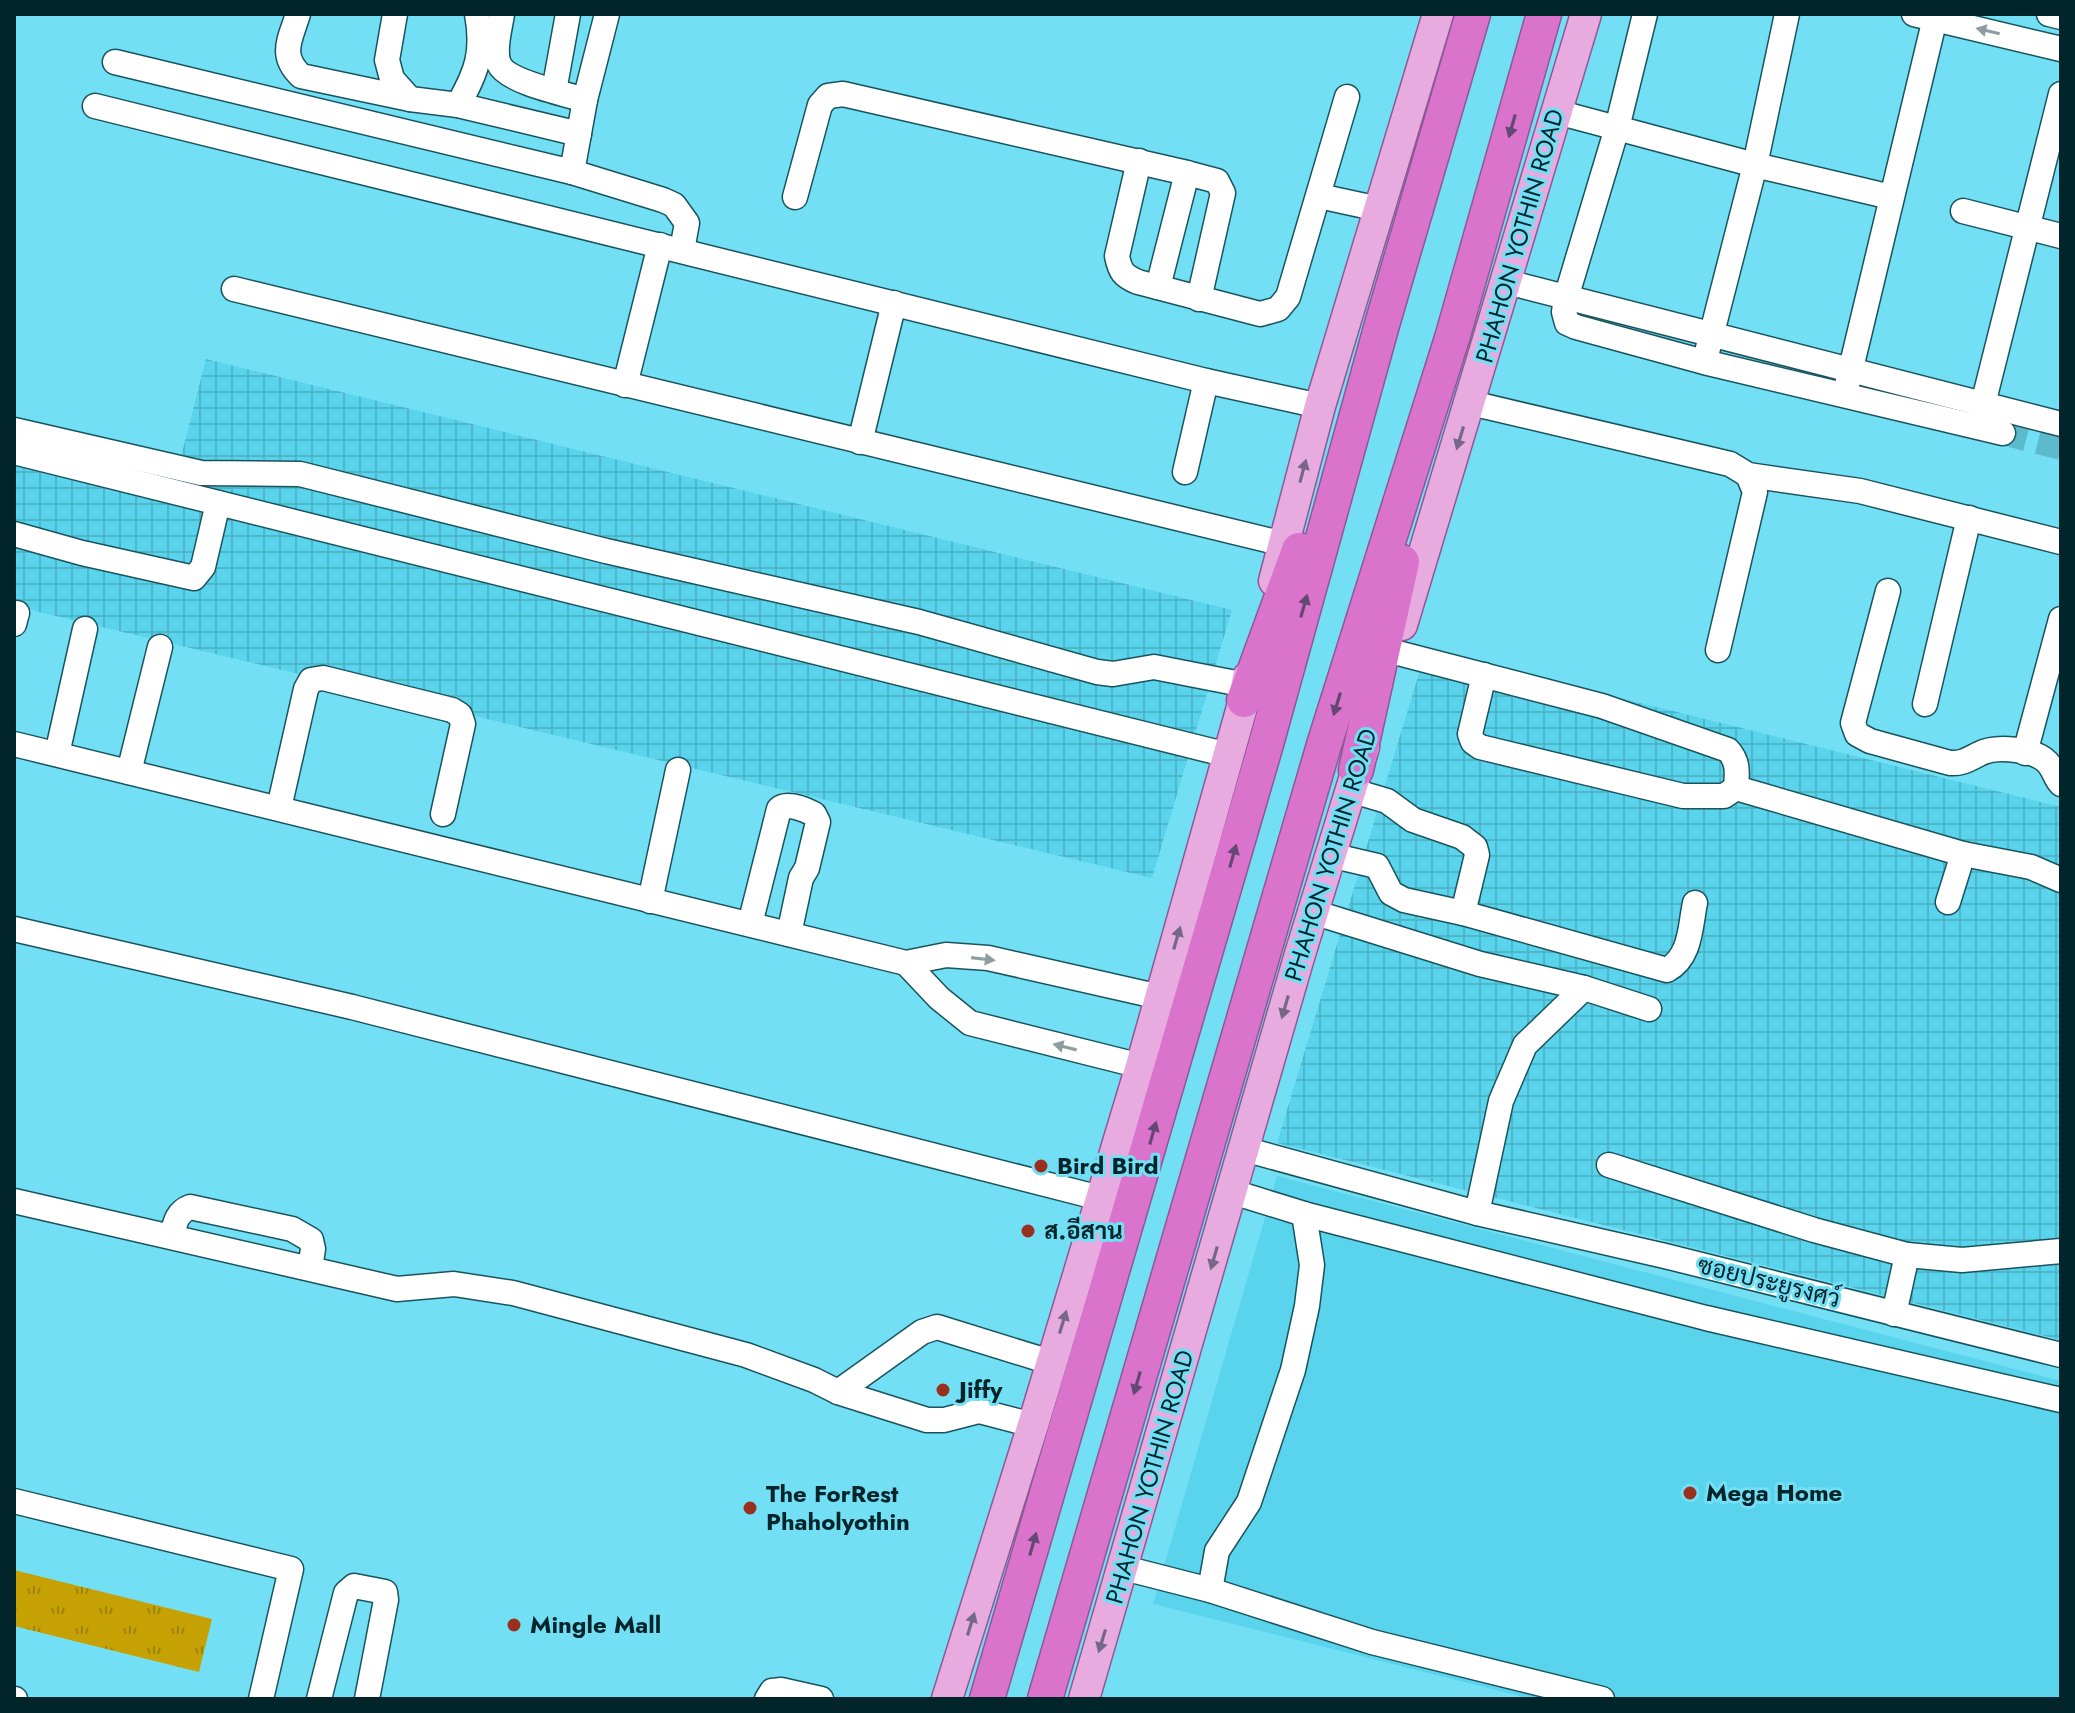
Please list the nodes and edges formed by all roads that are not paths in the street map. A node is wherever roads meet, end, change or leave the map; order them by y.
1 (298, 14) edge
2 (395, 14) edge
3 (477, 14) edge
4 (502, 14) edge
5 (568, 14) edge
6 (607, 14) edge
7 (1438, 14) edge
8 (1473, 14) edge
9 (1544, 14) edge
10 (1586, 14) edge
11 (1645, 14) edge
12 (1787, 14) edge
13 (2049, 14) edge
14 (1928, 16) edge
15 (2061, 17) edge
16 (2061, 49) edge
17 (115, 62) dead end
18 (554, 91) junction
19 (2061, 94) edge
20 (1347, 97) dead end
21 (410, 99) junction
22 (585, 100) junction
23 (458, 105) junction
24 (95, 106) dead end
25 (1557, 112) junction
26 (1617, 128) junction
27 (579, 134) junction
28 (1139, 161) junction
29 (1755, 165) junction
30 (572, 172) junction
31 (1187, 173) junction
32 (1319, 196) junction
33 (795, 197) dead end
34 (1891, 197) junction
35 (1379, 209) junction
36 (1963, 211) dead end
37 (2028, 228) junction
38 (2061, 236) edge
39 (671, 247) junction
40 (1507, 282) junction
41 (1158, 287) junction
42 (234, 289) dead end
43 (1566, 298) junction
44 (1199, 299) junction
45 (894, 303) junction
46 (1383, 321) junction
47 (1453, 335) junction
48 (1710, 335) junction
49 (1704, 362) junction
50 (1206, 381) junction
51 (1847, 383) junction
52 (625, 385) junction
53 (1471, 403) junction
54 (1320, 406) junction
55 (1980, 416) junction
56 (2061, 424) edge
57 (14, 430) edge
58 (2003, 433) tunnel mouth
59 (860, 442) junction
60 (14, 452) edge
61 (1185, 472) dead end
62 (1748, 475) junction
63 (218, 503) junction
64 (1969, 518) junction
65 (14, 534) edge
66 (2061, 542) edge
67 (1284, 544) junction
68 (1888, 591) dead end
69 (2061, 619) edge
70 (85, 629) dead end
71 (160, 647) dead end
72 (1718, 650) dead end
73 (1394, 652) junction
74 (1484, 675) junction
75 (1245, 692) junction
76 (1925, 704) dead end
77 (14, 744) edge
78 (2025, 753) junction
79 (57, 754) junction
80 (1228, 755) junction
81 (678, 770) dead end
82 (129, 772) junction
83 (1353, 780) junction
84 (2061, 784) edge
85 (1736, 788) junction
86 (279, 808) junction
87 (443, 814) dead end
88 (1963, 854) junction
89 (1330, 855) junction
90 (2061, 880) edge
91 (650, 901) junction
92 (1948, 902) dead end
93 (1695, 903) dead end
94 (1313, 912) junction
95 (1463, 913) junction
96 (750, 924) junction
97 (14, 929) edge
98 (789, 934) junction
99 (906, 963) junction
100 (1584, 988) junction
101 (1160, 997) junction
102 (1649, 1009) dead end
103 (1141, 1066) junction
104 (1244, 1149) junction
105 (1609, 1165) dead end
106 (1233, 1192) junction
107 (1100, 1198) junction
108 (14, 1201) edge
109 (1477, 1213) junction
110 (1304, 1214) junction
111 (172, 1235) junction
112 (2061, 1251) edge
113 (1907, 1255) junction
114 (310, 1268) junction
115 (1894, 1314) junction
116 (2061, 1355) edge
117 (1050, 1362) junction
118 (838, 1392) junction
119 (2061, 1400) edge
120 (1033, 1425) junction
121 (14, 1501) edge
122 (1124, 1568) junction
123 (1210, 1590) junction
124 (261, 1699) edge
125 (319, 1699) edge
126 (367, 1699) edge
127 (767, 1699) edge
128 (821, 1699) edge
129 (947, 1699) edge
130 (987, 1699) edge
131 (1045, 1699) edge
132 (1084, 1699) edge
133 (1602, 1699) edge

1 - 21 street
2 - 21 street
3 - 23 street
4 - 18 street
5 - 18 street
6 - 22 street
7 - 35 main road
8 - 46 highway
9 -> 47 highway, PHAHON YOTHIN ROAD
10 - 25 main road, PHAHON YOTHIN ROAD
11 - 26 street
12 - 29 street
13 - 15 street
16 -> 14 street
14 - 34 street
17 - 30 street
18 - 22 street
19 - 37 street
20 - 32 street
21 - 23 street
22 - 27 street
23 - 27 street
24 - 39 street
25 - 26 street
25 - 40 main road, PHAHON YOTHIN ROAD
26 - 29 street
26 - 43 street
27 - 30 street
28 - 31 street
28 - 33 street
28 - 41 street
29 - 34 street
29 - 48 street
30 - 39 street
31 - 41 street
31 - 44 street
32 - 35 street
32 - 44 street
34 - 51 street
35 - 54 main road
36 - 37 street
37 - 38 street
37 - 55 street
39 - 45 street
39 - 52 street
40 - 43 street
40 - 53 main road, PHAHON YOTHIN ROAD
41 - 44 street
42 - 52 street
43 - 48 street
43 - 49 street
45 - 50 street
45 - 59 street
46 - 75 highway
130 -> 46 highway
47 - 83 highway
47 -> 131 highway, PHAHON YOTHIN ROAD
48 - 49 street
48 - 51 street
49 - 51 street
50 - 54 street
50 - 61 street
51 - 55 street
52 - 59 street
53 - 62 street
53 -> 73 main road, PHAHON YOTHIN ROAD
67 -> 54 main road
55 - 56 street
55 - 58 street
57 - 75 street
59 - 67 street
60 - 63 street
62 - 64 street
62 - 72 street
63 - 65 street
63 - 80 street
64 - 66 street
64 - 76 street
67 - 75 main road
68 - 78 street
69 - 78 street
70 - 79 street
71 - 82 street
73 - 74 street
73 - 83 main road, PHAHON YOTHIN ROAD
74 - 85 street
74 - 85 street
75 - 80 main road
77 - 79 street
78 - 84 street
79 - 82 street
101 -> 80 main road
81 - 91 street
82 - 86 street
83 - 89 main road, PHAHON YOTHIN ROAD
83 - 95 street
85 - 88 street
86 - 87 street
86 - 91 street
88 - 90 street
88 - 92 street
89 - 94 main road, PHAHON YOTHIN ROAD
89 - 95 street
91 - 96 street
93 - 95 street
94 - 100 street
94 -> 104 main road, PHAHON YOTHIN ROAD
96 - 98 street
96 - 98 street
97 - 107 street
98 - 99 street
99 -> 101 street
103 -> 99 street
100 - 102 street
100 - 109 street
101 - 103 main road
103 - 107 main road
104 - 106 main road, PHAHON YOTHIN ROAD
104 - 109 street, ซอยประยูรงศว์
105 - 113 street
106 - 110 street
106 -> 122 main road, PHAHON YOTHIN ROAD
117 -> 107 main road
108 - 111 street
109 - 115 street, ซอยประยูรงศว์
110 - 119 street
110 - 123 street
111 - 114 street
111 - 114 street
112 - 113 street
113 - 115 street
114 - 118 street
115 - 116 street, ซอยประยูรงศว์
117 - 118 street
117 - 120 main road
118 - 120 street
129 -> 120 main road
121 - 124 street
122 - 123 street
122 -> 132 main road, PHAHON YOTHIN ROAD
123 - 133 street
125 - 126 street
127 - 128 street

